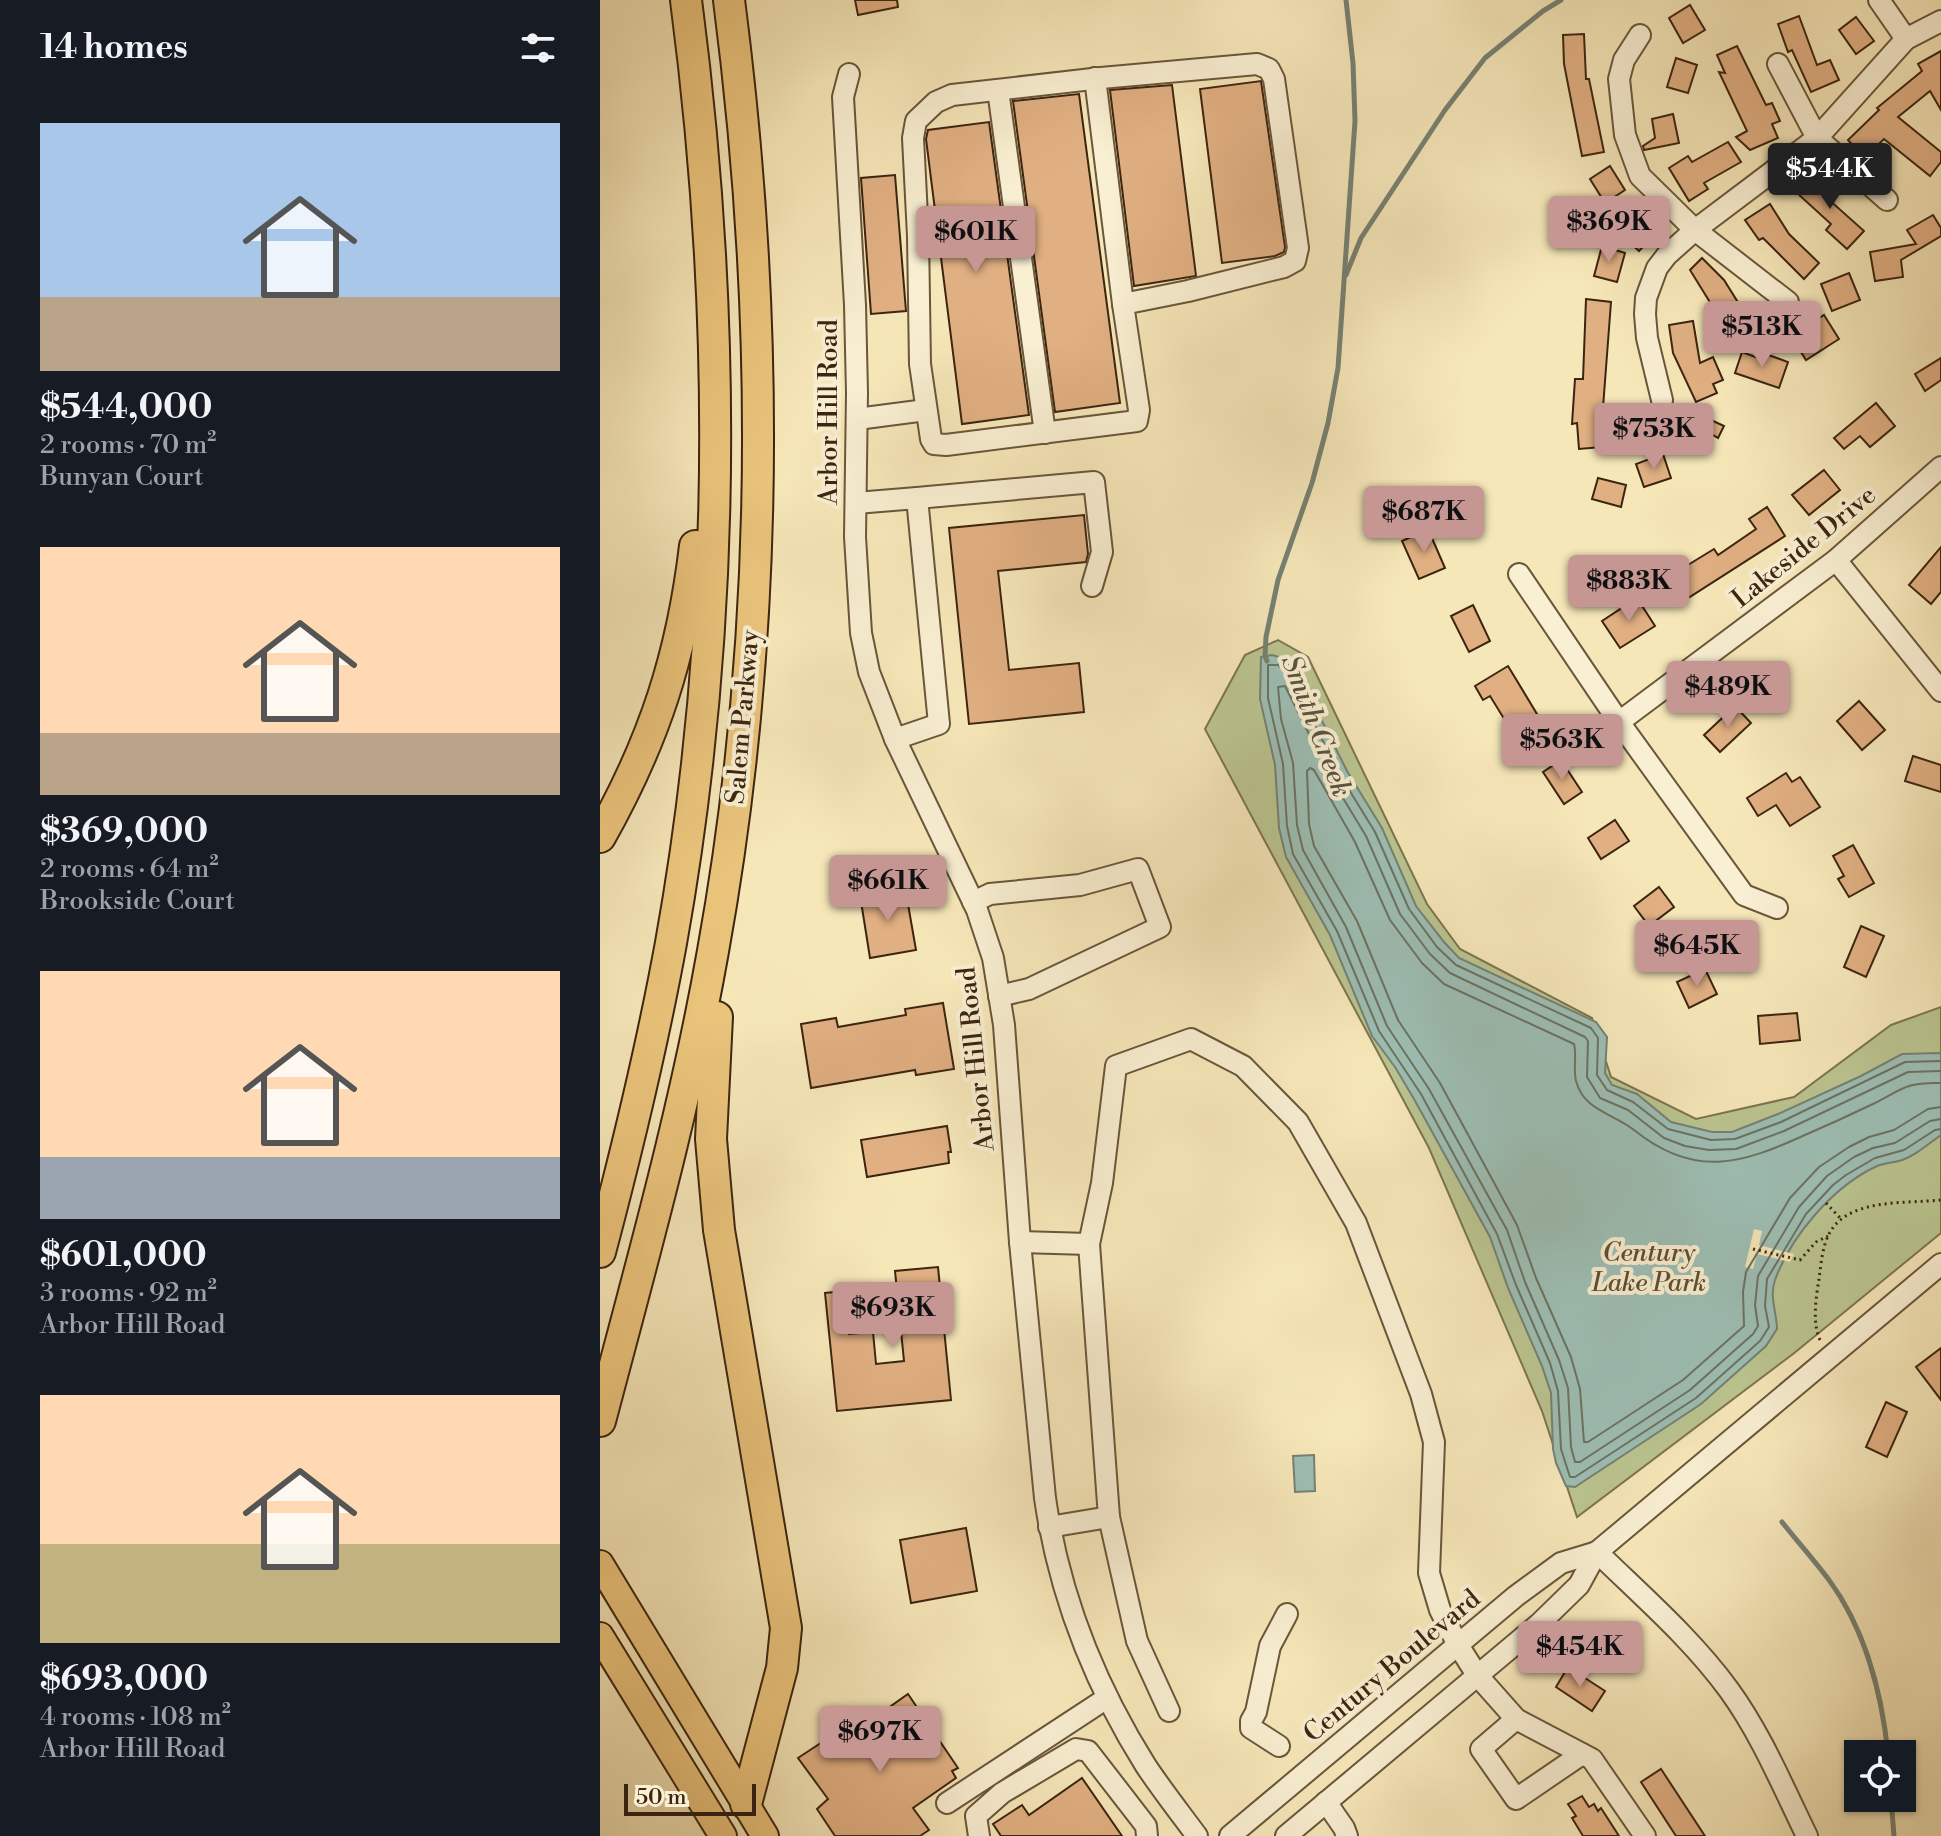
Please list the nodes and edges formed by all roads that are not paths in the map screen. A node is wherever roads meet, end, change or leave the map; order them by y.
1 (686, 0) edge
2 (729, 0) edge
3 (1879, 0) edge
4 (1941, 21) edge
5 (1640, 35) dead end
6 (1906, 39) junction
7 (1778, 64) dead end
8 (849, 74) dead end
9 (1095, 78) junction
10 (998, 90) junction
11 (1817, 138) junction
12 (1887, 200) dead end
13 (1695, 230) junction
14 (1788, 302) dead end
15 (1123, 304) junction
16 (716, 370) junction
17 (1662, 400) dead end
18 (926, 410) junction
19 (857, 419) junction
20 (1045, 433) junction
21 (1941, 467) edge
22 (917, 498) junction
23 (856, 503) junction
24 (1836, 560) junction
25 (1519, 574) dead end
26 (1092, 586) dead end
27 (1941, 691) edge
28 (1619, 722) junction
29 (895, 739) junction
30 (600, 837) edge
31 (729, 852) junction
32 (973, 902) junction
33 (1777, 908) dead end
34 (999, 996) junction
35 (1020, 1242) junction
36 (1089, 1244) junction
37 (600, 1252) edge
38 (1941, 1264) edge
39 (600, 1421) edge
40 (1109, 1517) junction
41 (1049, 1527) junction
42 (1597, 1552) junction
43 (600, 1564) edge
44 (1287, 1614) dead end
45 (602, 1640) edge
46 (1458, 1645) junction
47 (1477, 1675) junction
48 (1107, 1698) junction
49 (1169, 1711) dead end
50 (1516, 1719) junction
51 (1279, 1746) dead end
52 (1582, 1754) junction
53 (1148, 1769) junction
54 (1119, 1790) junction
55 (1326, 1802) junction
56 (947, 1803) dead end
57 (746, 1804) junction
58 (723, 1836) edge
59 (731, 1836) edge
60 (765, 1836) edge
61 (979, 1836) edge
62 (1147, 1836) edge
63 (1197, 1836) edge
64 (1230, 1836) edge
65 (1286, 1836) edge
66 (1347, 1836) edge
67 (1645, 1836) edge
68 (1807, 1836) edge

1 - 16 highway, Salem Parkway
2 - 31 highway, Salem Parkway
3 - 6 street
4 - 6 street
5 - 13 street
6 - 11 street
7 - 11 street
8 - 19 street, Arbor Hill Road
9 - 10 street
9 - 15 street
9 - 15 street
10 - 18 street
10 - 20 street
11 - 12 street
11 - 13 street
13 - 14 street
13 - 17 street
15 - 20 street
16 - 30 highway
16 - 37 highway, Salem Parkway
18 - 19 street
18 - 20 street
19 - 23 street, Arbor Hill Road
21 - 24 street, Lakeside Drive
22 - 23 street
22 - 26 street
22 - 29 street
23 - 29 street, Arbor Hill Road
24 - 27 street
24 - 28 street, Lakeside Drive
25 - 28 street
28 - 33 street
29 - 32 street, Arbor Hill Road
31 - 39 highway, Salem Parkway
31 - 57 highway
32 - 34 street, Arbor Hill Road
32 - 34 street
34 - 35 street, Arbor Hill Road
35 - 36 street
35 - 41 street, Arbor Hill Road
36 - 40 street
36 - 46 street
38 - 42 street, Century Boulevard
40 - 41 street
40 - 49 street
41 - 48 street, Arbor Hill Road
42 - 46 street, Century Boulevard
42 - 47 street, Century Boulevard
42 - 68 street
43 - 57 main road
44 - 51 street
45 - 58 main road
46 - 47 street
46 - 64 street, Century Boulevard
47 - 50 street
47 - 55 street, Century Boulevard
48 - 53 street, Arbor Hill Road
48 - 56 street
50 - 52 street
50 - 52 street
52 - 67 street
53 - 54 street
53 - 63 street, Arbor Hill Road
54 - 61 street
54 - 62 street
55 - 65 street, Century Boulevard
55 - 66 street
57 - 59 main road
57 - 60 main road

